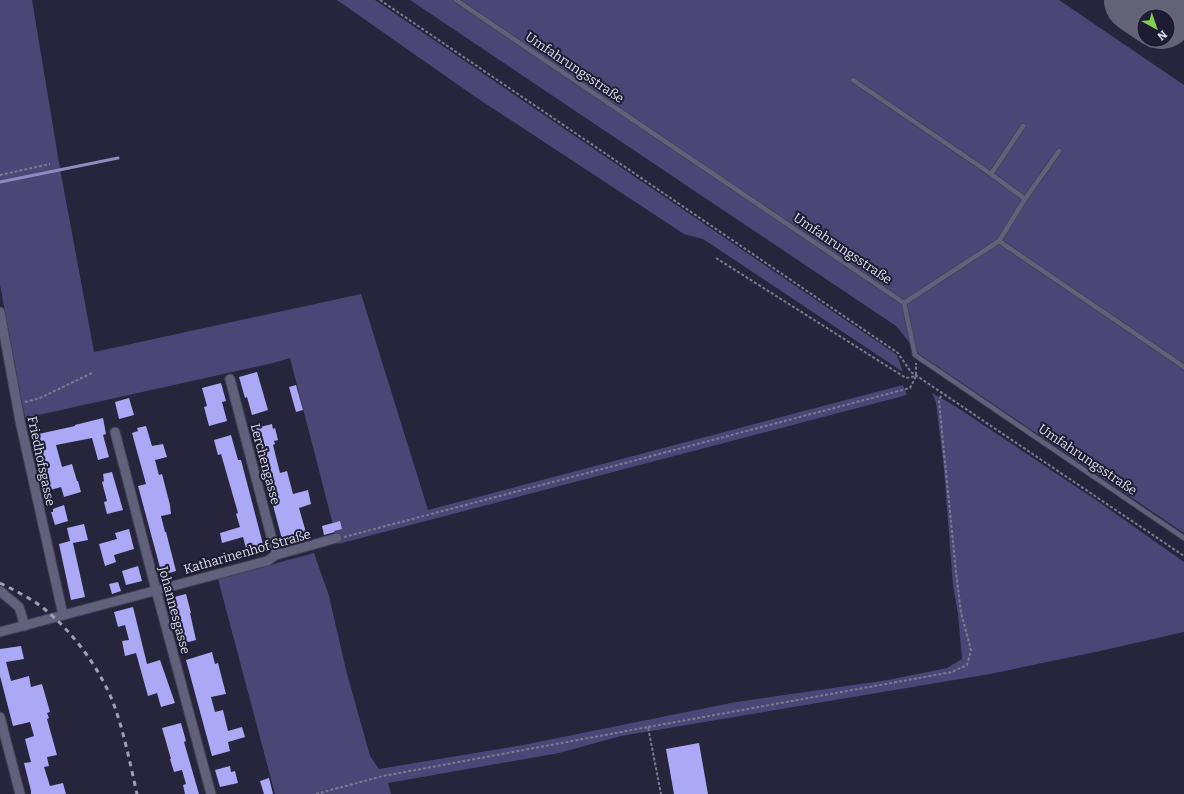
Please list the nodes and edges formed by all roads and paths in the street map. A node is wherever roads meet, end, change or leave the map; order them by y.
1 (380, 0) edge
2 (456, 0) edge
3 (854, 80) dead end
4 (1023, 126) dead end
5 (1059, 151) dead end
6 (50, 164) dead end
7 (991, 174) junction
8 (0, 175) edge
9 (1025, 199) junction
10 (998, 241) junction
11 (716, 258) dead end
12 (904, 303) junction
13 (0, 312) edge
14 (915, 355) junction
15 (1184, 367) edge
16 (92, 373) dead end
17 (916, 376) junction
18 (230, 379) dead end
19 (942, 392) junction
20 (16, 404) junction
21 (115, 432) dead end
22 (338, 538) joint
23 (1184, 538) edge
24 (276, 555) junction
25 (1184, 556) edge
26 (156, 590) junction
27 (0, 591) edge
28 (62, 615) junction
29 (25, 626) junction
30 (0, 632) edge
31 (0, 717) edge
32 (648, 727) junction
33 (20, 794) edge
34 (211, 794) edge
35 (316, 794) edge
36 (661, 794) edge

1 - 17 path
2 - 12 lane, Umfahrungsstraße
3 - 7 lane
4 - 7 lane
5 - 9 lane
6 - 8 path
7 - 9 lane
9 - 10 lane
10 - 12 lane
10 - 15 lane
11 - 17 path
12 - 14 lane
13 - 20 street, Friedhofsgasse
14 - 17 path
14 - 23 lane, Umfahrungsstraße
16 - 20 path
17 - 19 path
17 - 22 path
18 - 24 street, Lerchengasse
19 - 25 path
19 - 32 path
20 - 28 street, Friedhofsgasse
21 - 26 street, Johannesgasse
22 - 24 street, Katharinenhof Straße
24 - 26 street, Katharinenhof Straße
26 - 28 street, Katharinenhof Straße
26 - 34 street, Johannesgasse
27 - 29 street
28 - 29 street, Katharinenhof Straße
29 - 30 street, Katharinenhof Straße
31 - 33 street
32 - 35 path
32 - 36 path

